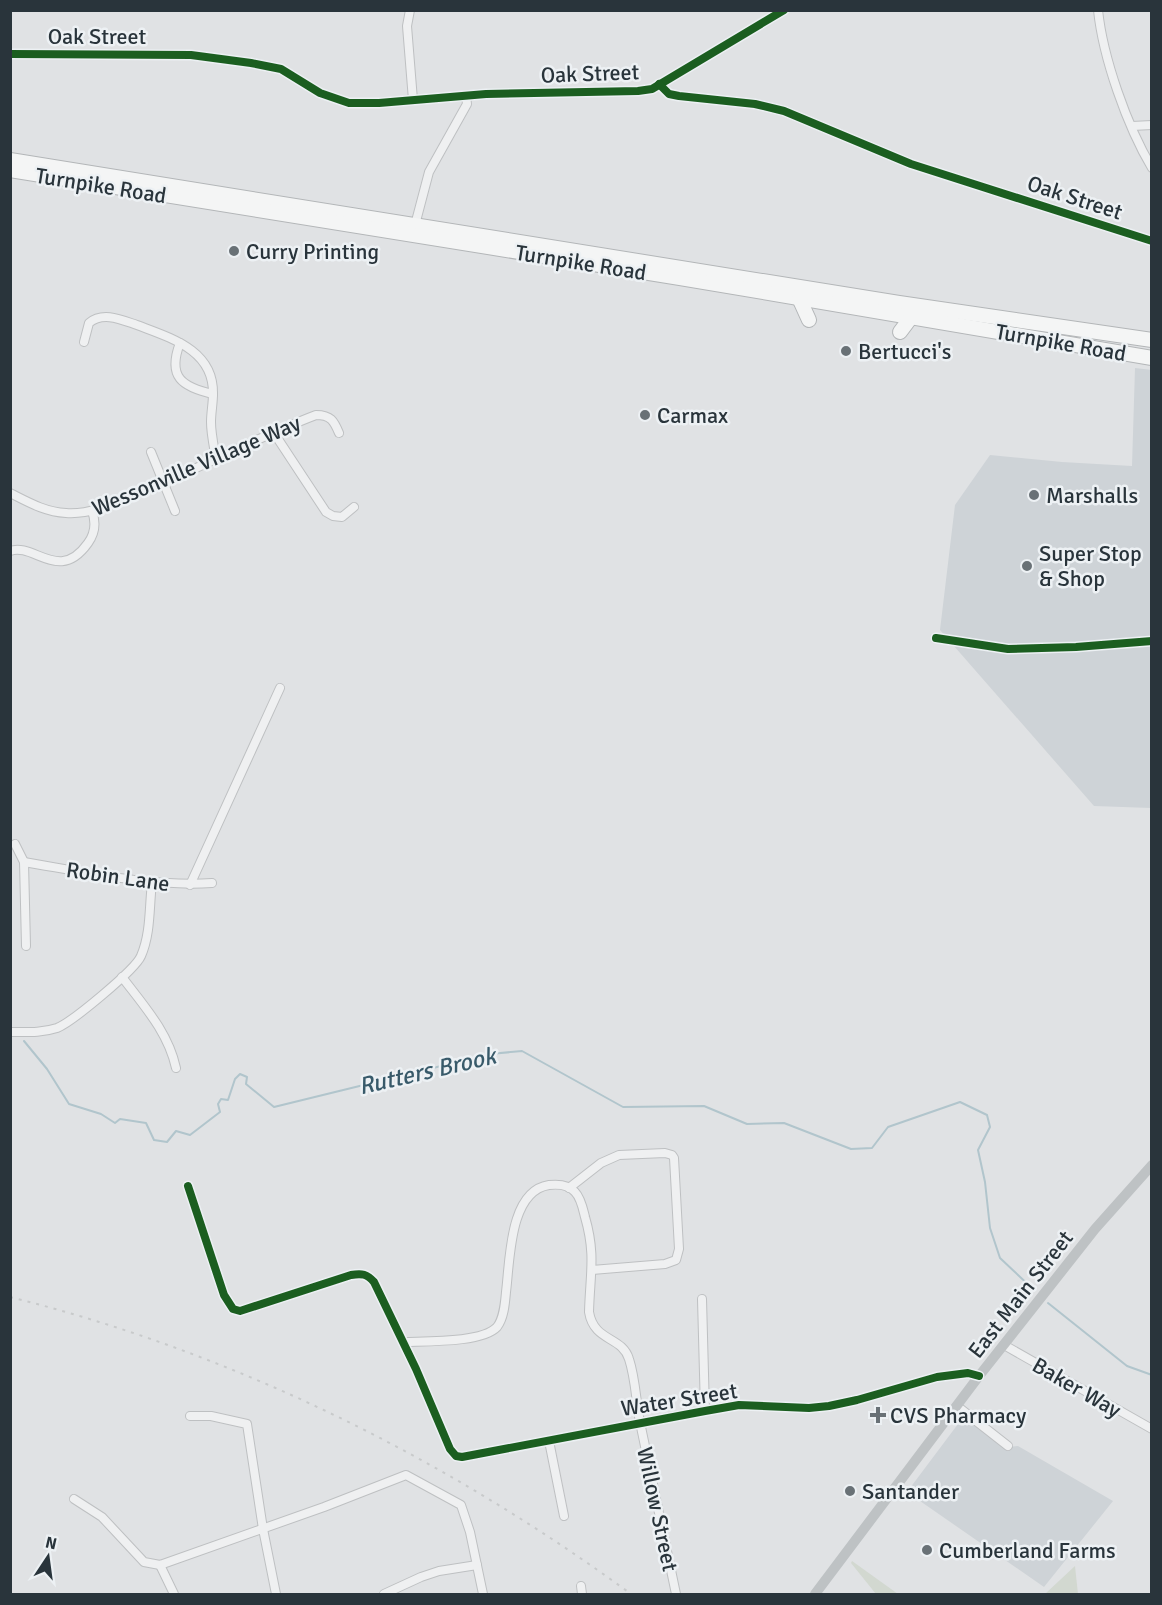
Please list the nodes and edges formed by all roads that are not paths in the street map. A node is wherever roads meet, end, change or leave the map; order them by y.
1 (410, 10) edge
2 (784, 10) edge
3 (1098, 10) edge
4 (10, 54) edge
5 (659, 84) junction
6 (466, 96) junction
7 (413, 100) junction
8 (1152, 125) edge
9 (1131, 126) junction
10 (10, 160) edge
11 (1152, 168) edge
12 (10, 170) edge
13 (415, 225) junction
14 (1152, 241) edge
15 (799, 298) junction
16 (912, 316) junction
17 (809, 320) dead end
18 (900, 332) dead end
19 (1152, 340) edge
20 (84, 342) dead end
21 (180, 343) junction
22 (1152, 358) edge
23 (213, 394) junction
24 (274, 433) junction
25 (339, 433) dead end
26 (151, 452) dead end
27 (216, 459) junction
28 (162, 484) junction
29 (10, 493) edge
30 (354, 507) dead end
31 (92, 511) junction
32 (175, 511) dead end
33 (10, 552) edge
34 (280, 688) dead end
35 (15, 844) dead end
36 (24, 862) junction
37 (152, 883) junction
38 (212, 883) dead end
39 (190, 885) junction
40 (26, 946) dead end
41 (122, 978) junction
42 (10, 1032) edge
43 (176, 1068) dead end
44 (1152, 1165) edge
45 (188, 1186) dead end
46 (569, 1188) junction
47 (592, 1270) junction
48 (702, 1299) dead end
49 (404, 1342) junction
50 (1004, 1345) junction
51 (979, 1376) junction
52 (957, 1406) junction
53 (705, 1411) junction
54 (190, 1416) dead end
55 (640, 1423) junction
56 (1152, 1430) edge
57 (549, 1442) junction
58 (1008, 1446) dead end
59 (74, 1499) dead end
60 (564, 1516) dead end
61 (263, 1529) junction
62 (160, 1565) junction
63 (477, 1565) junction
64 (174, 1594) edge
65 (276, 1594) edge
66 (384, 1594) edge
67 (483, 1594) edge
68 (676, 1594) edge
69 (815, 1594) edge

1 - 7 street
2 - 5 street
3 - 9 street
4 - 7 street, Oak Street
5 - 6 street, Oak Street
5 - 14 street, Oak Street
6 - 7 street, Oak Street
6 - 13 street
8 - 9 street
9 - 11 street
10 - 13 highway, Turnpike Road
12 - 15 highway, Turnpike Road
13 - 19 highway, Turnpike Road
15 - 16 highway, Turnpike Road
15 - 17 highway
16 - 18 highway
16 - 22 highway, Turnpike Road
20 - 21 street
21 - 23 street
21 - 23 street
23 - 27 street
24 - 25 street, Wessonville Village Way
24 - 27 street, Wessonville Village Way
24 - 30 street
26 - 28 street
27 - 28 street, Wessonville Village Way
28 - 31 street, Wessonville Village Way
28 - 32 street
29 - 31 street, Wessonville Village Way
31 - 33 street
34 - 39 street
35 - 36 street
36 - 37 street, Robin Lane
36 - 40 street
37 - 39 street, Robin Lane
37 - 41 street
38 - 39 street, Robin Lane
41 - 42 street
41 - 43 street
44 - 50 main road, East Main Street
45 - 49 street
46 - 47 street
46 - 47 street
46 - 49 street
47 - 55 street, Willow Street
48 - 53 street
49 - 57 street, Water Street
50 - 51 main road, East Main Street
50 - 56 street, Baker Way
51 - 52 main road, East Main Street
51 - 53 street, Water Street
52 - 58 street
52 - 69 main road, East Main Street
53 - 55 street, Water Street
54 - 61 street
55 - 57 street, Water Street
55 - 68 street, Willow Street
57 - 60 street
59 - 62 street
61 - 62 street
61 - 63 street
61 - 65 street
62 - 64 street
63 - 66 street
63 - 67 street

